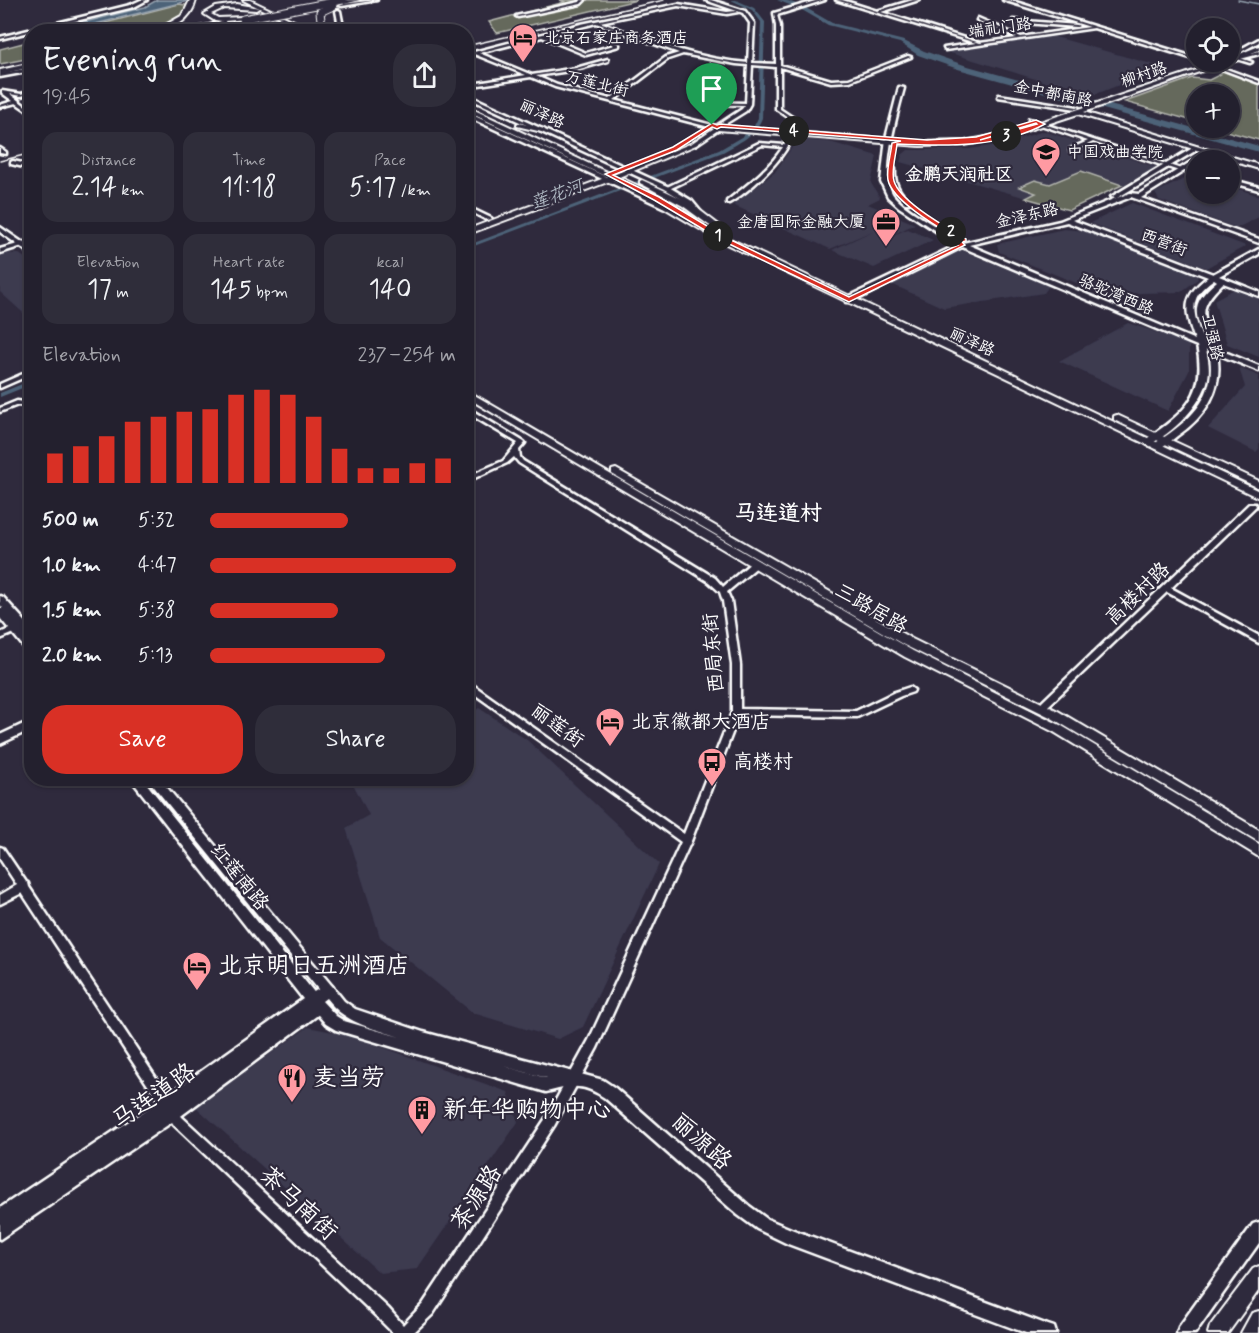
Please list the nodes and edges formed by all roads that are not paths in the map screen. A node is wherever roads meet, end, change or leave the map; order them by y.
1 (146, 0) edge
2 (241, 0) edge
3 (265, 0) edge
4 (308, 0) edge
5 (325, 0) edge
6 (357, 0) edge
7 (375, 0) edge
8 (583, 0) edge
9 (706, 0) edge
10 (822, 0) edge
11 (838, 0) edge
12 (917, 0) edge
13 (1005, 0) edge
14 (341, 2) edge
15 (195, 5) edge
16 (349, 5) junction
17 (259, 8) junction
18 (296, 9) junction
19 (338, 11) junction
20 (740, 11) junction
21 (877, 12) junction
22 (518, 16) dead end
23 (246, 20) junction
24 (978, 20) dead end
25 (1013, 21) dead end
26 (284, 22) joint
27 (596, 22) junction
28 (60, 24) edge
29 (64, 24) edge
30 (171, 24) edge
31 (181, 24) edge
32 (224, 24) edge
33 (230, 24) edge
34 (241, 24) edge
35 (289, 24) edge
36 (292, 24) edge
37 (322, 24) edge
38 (340, 24) edge
39 (1037, 24) junction
40 (1095, 27) junction
41 (1089, 28) junction
42 (1037, 31) dead end
43 (24, 33) edge
44 (24, 34) edge
45 (541, 35) junction
46 (1, 38) edge
47 (1020, 38) junction
48 (611, 42) dead end
49 (978, 43) junction
50 (1259, 46) edge
51 (945, 49) dead end
52 (1240, 51) edge
53 (683, 53) junction
54 (1240, 55) edge
55 (1186, 56) edge
56 (909, 57) dead end
57 (24, 60) edge
58 (606, 60) dead end
59 (1240, 60) edge
60 (1250, 62) dead end
61 (751, 64) junction
62 (0, 65) edge
63 (774, 65) junction
64 (24, 68) edge
65 (24, 70) edge
66 (1186, 71) edge
67 (18, 72) joint
68 (1233, 72) edge
69 (0, 73) edge
70 (530, 77) junction
71 (1259, 82) edge
72 (474, 85) edge
73 (2, 92) edge
74 (24, 94) edge
75 (21, 95) junction
76 (10, 98) junction
77 (474, 99) edge
78 (610, 100) junction
79 (15, 102) junction
80 (698, 103) dead end
81 (748, 104) junction
82 (474, 105) edge
83 (0, 106) edge
84 (24, 108) edge
85 (1082, 109) junction
86 (474, 113) edge
87 (474, 113) edge
88 (1037, 122) junction
89 (519, 125) junction
90 (505, 126) junction
91 (716, 126) junction
92 (542, 130) junction
93 (791, 133) junction
94 (519, 138) junction
95 (892, 141) junction
96 (1092, 141) junction
97 (785, 146) junction
98 (1072, 150) dead end
99 (1186, 154) edge
100 (13, 163) dead end
101 (24, 165) edge
102 (1259, 165) edge
103 (1167, 166) junction
104 (1186, 167) edge
105 (1181, 170) junction
106 (1186, 170) edge
107 (618, 175) junction
108 (1240, 183) edge
109 (660, 187) junction
110 (1259, 189) edge
111 (1123, 192) junction
112 (1130, 195) junction
113 (1140, 196) junction
114 (729, 202) dead end
115 (474, 211) edge
116 (698, 212) junction
117 (489, 219) junction
118 (1064, 220) junction
119 (474, 224) edge
120 (0, 229) edge
121 (474, 230) edge
122 (1259, 240) edge
123 (24, 243) edge
124 (963, 243) junction
125 (21, 244) junction
126 (24, 246) edge
127 (0, 251) edge
128 (1259, 251) edge
129 (1259, 259) edge
130 (1219, 278) junction
131 (1259, 294) edge
132 (850, 296) junction
133 (1205, 344) junction
134 (1259, 367) edge
135 (24, 376) edge
136 (0, 386) edge
137 (474, 391) edge
138 (474, 398) edge
139 (24, 404) edge
140 (0, 410) edge
141 (474, 414) edge
142 (1157, 441) junction
143 (516, 451) junction
144 (474, 476) edge
145 (1259, 485) edge
146 (1259, 495) edge
147 (1252, 506) dead end
148 (755, 564) junction
149 (1167, 589) junction
150 (723, 591) junction
151 (0, 599) edge
152 (0, 611) edge
153 (20, 628) junction
154 (24, 631) edge
155 (24, 635) edge
156 (0, 636) edge
157 (1259, 640) edge
158 (474, 689) edge
159 (910, 690) dead end
160 (1045, 704) dead end
161 (736, 712) junction
162 (24, 728) edge
163 (0, 740) edge
164 (141, 786) edge
165 (159, 786) edge
166 (1259, 837) edge
167 (686, 841) junction
168 (0, 851) edge
169 (1259, 851) edge
170 (25, 886) junction
171 (0, 900) edge
172 (329, 994) junction
173 (315, 1004) junction
174 (575, 1078) junction
175 (170, 1108) junction
176 (0, 1218) edge
177 (1259, 1230) edge
178 (0, 1231) edge
179 (1254, 1243) edge
180 (1259, 1275) edge
181 (1259, 1320) edge
182 (403, 1333) edge
183 (1048, 1333) edge
184 (1185, 1333) edge
185 (1217, 1333) edge
186 (1250, 1333) edge

1 - 28 street
1 - 29 street
2 - 17 main road
3 - 17 highway
4 - 18 highway, bridge
5 - 16 street
5 - 19 street
6 - 14 highway
7 - 16 street
8 - 22 street
9 - 20 street
10 - 63 street
11 - 21 street
12 - 21 street
13 - 40 street
14 - 18 highway, bridge
14 - 23 highway, bridge
14 - 37 highway, bridge
15 - 30 highway
15 - 31 highway
16 - 19 street
17 - 23 highway
17 - 26 main road
17 - 36 main road
18 - 23 highway, bridge
19 - 38 street
20 - 27 street
20 - 61 street
21 - 49 street
23 - 32 highway
23 - 33 highway
23 - 34 highway
24 - 47 street
25 - 39 street
26 - 35 main road
27 - 45 street
27 - 53 street
39 - 41 street
39 - 42 street
40 - 41 street, 端礼门路
40 - 55 street
41 - 47 street, 端礼门路
43 - 46 street
44 - 46 street
45 - 48 street
45 - 70 street, 万莲北街
47 - 49 street, 端礼门路
49 - 51 street, 端礼门路
50 - 52 main road
50 - 54 main road
53 - 61 street
53 - 78 street
56 - 63 street
57 - 62 highway
58 - 70 street
59 - 60 street
61 - 63 street
61 - 81 street
63 - 93 street
64 - 69 highway
65 - 67 street
66 - 85 main road, 柳村路
67 - 69 highway
68 - 71 street
70 - 72 street
70 - 78 street, 万莲北街
73 - 75 street
73 - 76 street
74 - 75 street
75 - 76 street
76 - 79 street
77 - 92 street, 丽泽路
78 - 91 street, 万莲北街
79 - 83 street
79 - 84 street
80 - 81 street
81 - 91 street
82 - 89 main road, 丽泽路
85 - 85 street, 金中都南路
85 - 88 main road, 柳村路
85 - 102 main road, 金中都南路
86 - 90 main road, 丽泽路
87 - 94 street, 丽泽路
88 - 95 main road, 柳村路
88 - 96 street
89 - 92 main road
89 - 107 main road, 丽泽路
90 - 94 main road
90 - 107 main road, 丽泽路
91 - 93 main road, 柳村路
91 - 107 main road
92 - 107 street, 丽泽路
93 - 95 main road, 柳村路
93 - 97 street
94 - 107 street, 丽泽路
95 - 95 street
95 - 124 street, 骆驼湾西路
96 - 98 street
96 - 103 street
97 - 109 street
97 - 114 street
99 - 103 street, 金泽东路
100 - 101 street
103 - 105 street
103 - 111 street, 金泽东路
104 - 105 street
105 - 106 street
105 - 113 street
107 - 109 main road, 丽泽路
107 - 117 main road
107 - 121 main road
107 - 132 main road, 丽泽路
108 - 110 street
109 - 116 main road, 丽泽路
109 - 116 street, 丽泽路
111 - 112 street
111 - 113 street
111 - 118 street, 金泽东路
112 - 113 street, 金泽东路
112 - 118 street, 金泽东路
112 - 122 street
113 - 122 street
115 - 117 street
116 - 132 main road, 丽泽路
117 - 119 main road
118 - 124 street, 金泽东路
118 - 130 street, 西营街
120 - 125 street
123 - 125 street
124 - 132 street, 金泽东路
124 - 133 street, 骆驼湾西路
125 - 126 street
125 - 127 street
128 - 130 street, 卫强路
129 - 130 street, 卫强路
130 - 131 street, 西营街
130 - 133 street, 卫强路
132 - 142 main road, 丽泽路
133 - 134 street, 骆驼湾西路
133 - 142 street, 卫强路
135 - 136 street
137 - 166 main road, 三路居路
138 - 148 main road, 三路居路
139 - 140 street
141 - 143 street, 西局东街
142 - 145 main road, 丽泽路
142 - 146 main road, 丽泽路
143 - 144 street
143 - 150 street, 西局东街
147 - 149 street, 高楼村路
148 - 150 street
148 - 169 main road, 三路居路
149 - 157 street
149 - 160 street, 高楼村路
150 - 161 street, 西局东街
151 - 153 street
152 - 153 street
153 - 154 street
153 - 155 street
153 - 156 street
158 - 167 street, 丽莲街
159 - 161 street
161 - 167 street, 西局东街
162 - 163 street
164 - 173 street, 红莲南路
165 - 172 street, 红莲南路
167 - 174 street, 西局东街
168 - 170 street
170 - 171 street
170 - 175 street
172 - 173 street, 马连道路
172 - 174 street, 丽源路
173 - 174 street, 红莲南路
173 - 175 street, 马连道路
174 - 182 street, 茶源路
174 - 183 street, 丽源路
175 - 176 street, 马连道路
175 - 178 street, 马连道路
175 - 182 street, 茶马南街
177 - 179 street
179 - 184 street
180 - 185 main road
181 - 186 main road

